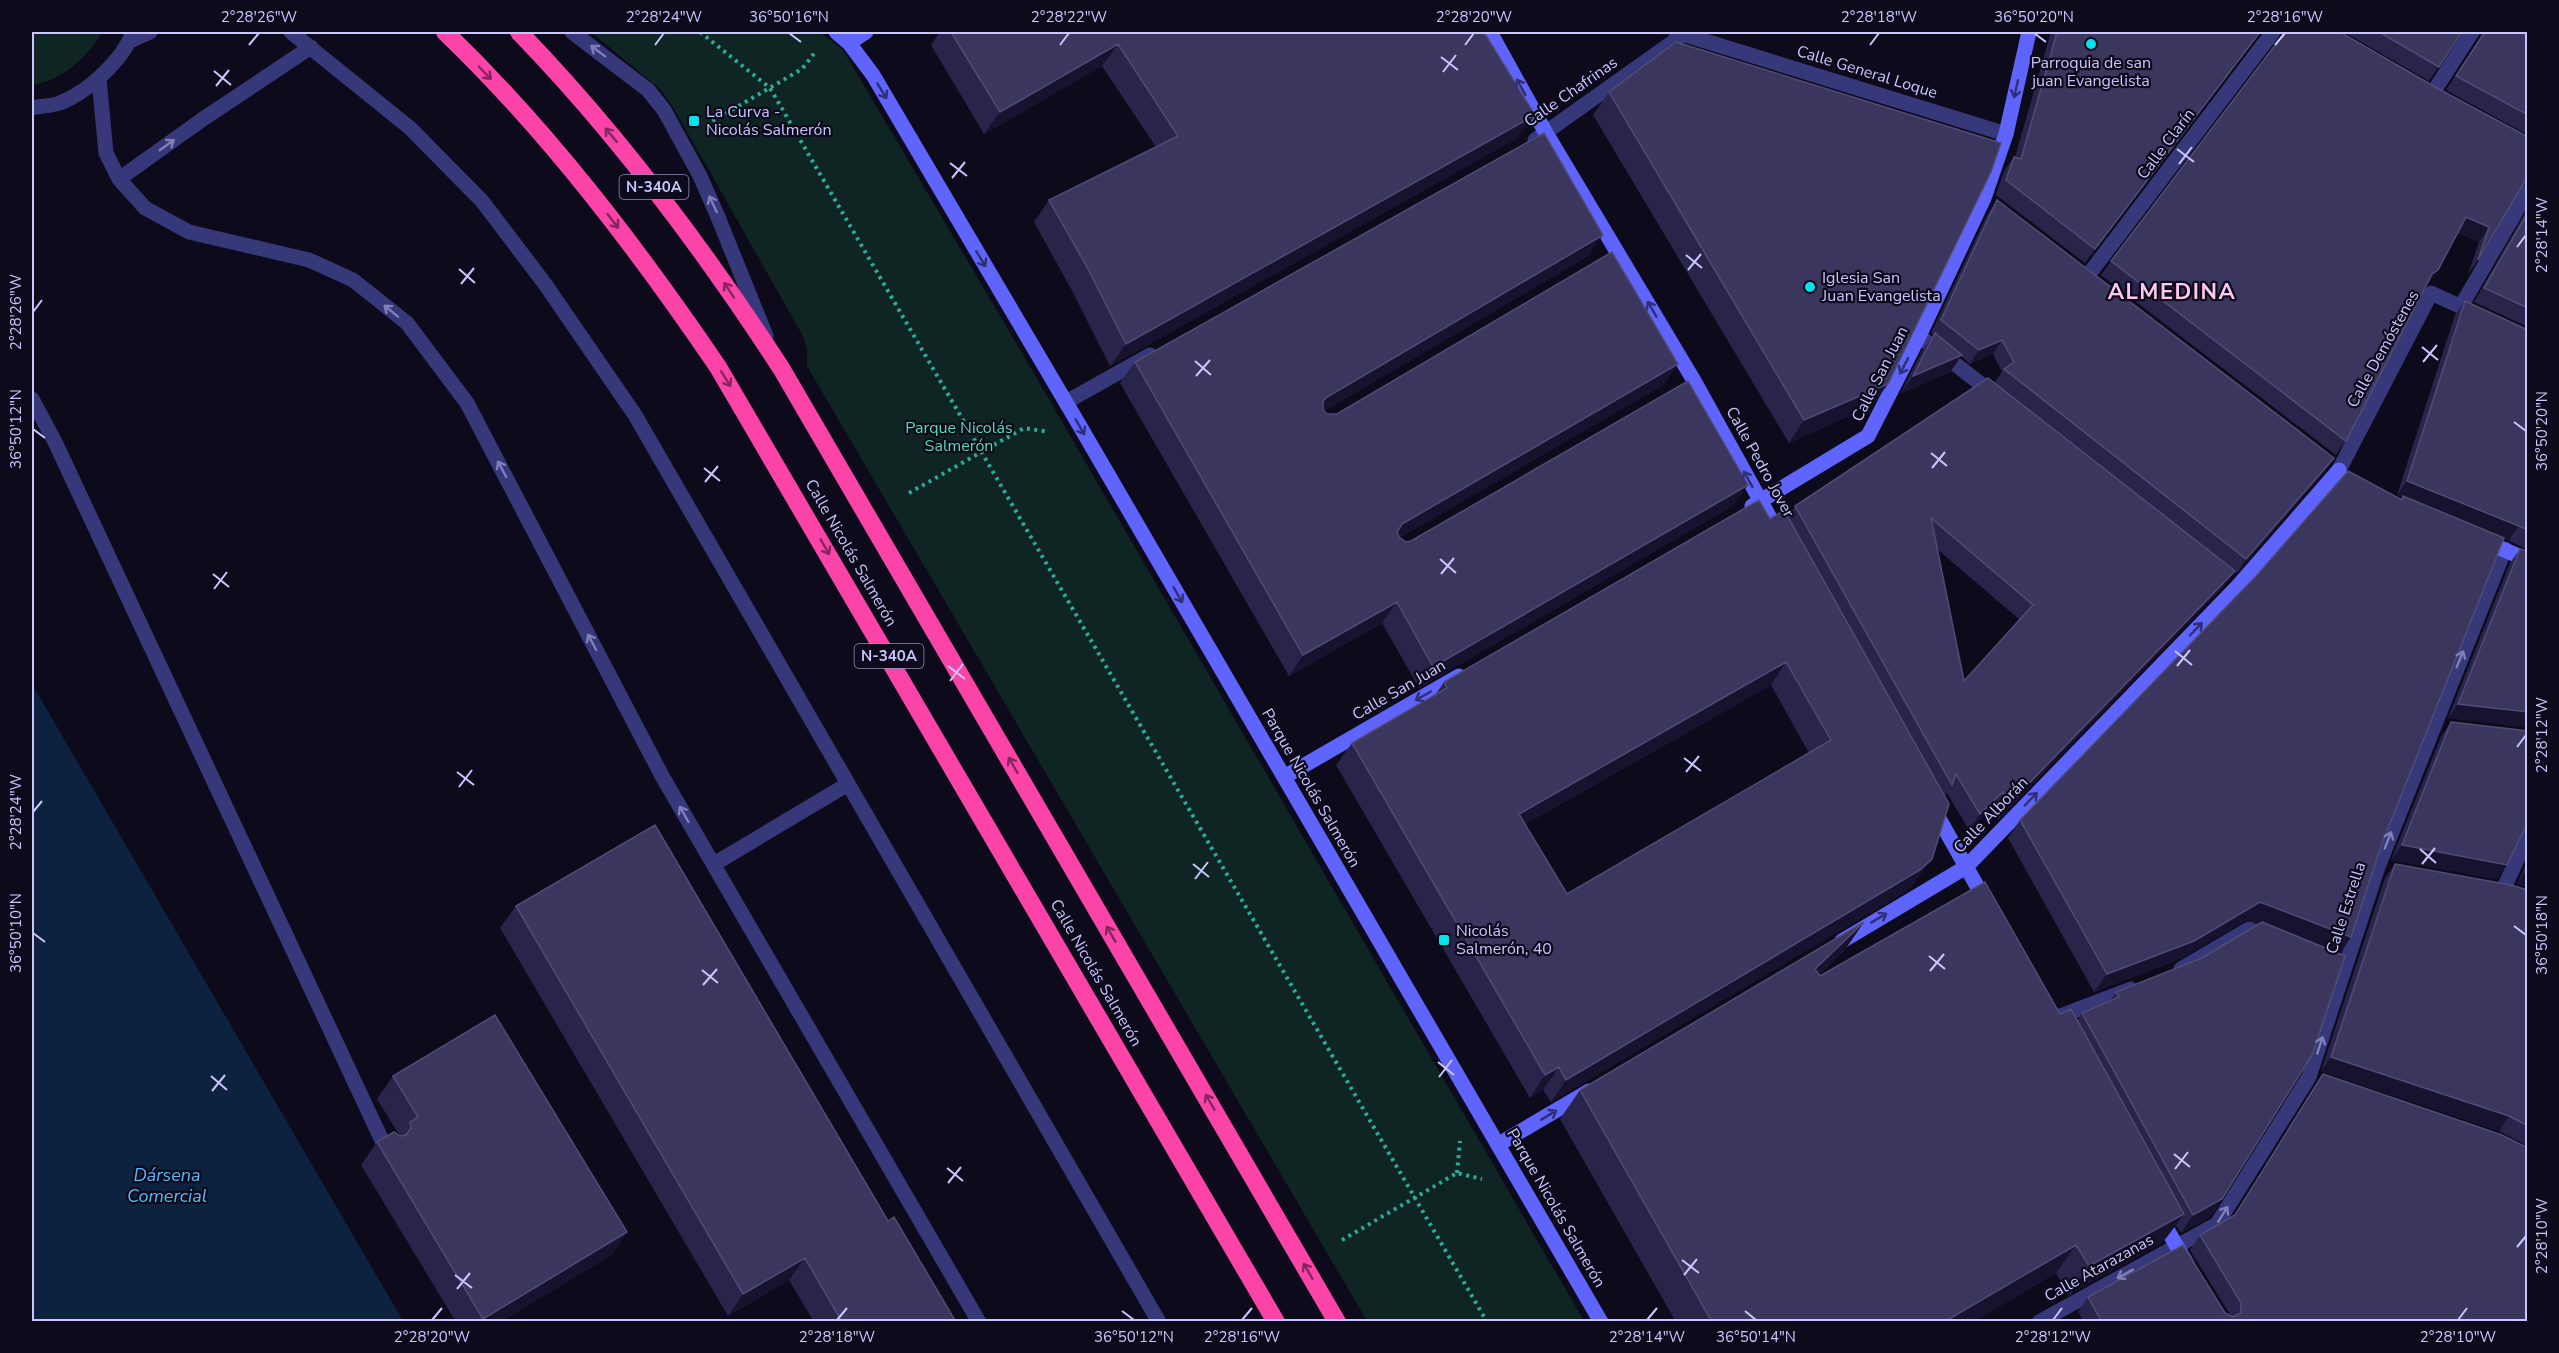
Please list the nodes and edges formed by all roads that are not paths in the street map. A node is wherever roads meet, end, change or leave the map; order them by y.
1 (150, 32) edge
2 (279, 32) edge
3 (444, 32) edge
4 (519, 32) edge
5 (572, 32) edge
6 (836, 32) edge
7 (866, 32) edge
8 (1490, 32) edge
9 (2029, 32) edge
10 (2273, 32) edge
11 (2472, 32) edge
12 (1680, 33) edge
13 (295, 34) edge
14 (132, 36) edge
15 (849, 43) junction
16 (311, 47) junction
17 (99, 79) junction
18 (2432, 94) edge
19 (32, 108) edge
20 (1546, 133) junction
21 (2006, 134) junction
22 (1526, 145) edge
23 (119, 179) junction
24 (2528, 191) edge
25 (2086, 278) edge
26 (2461, 306) junction
27 (2489, 320) edge
28 (1919, 336) junction
29 (1160, 349) edge
30 (773, 356) junction
31 (32, 399) edge
32 (1066, 402) junction
33 (2004, 402) edge
34 (2339, 470) joint
35 (1761, 501) junction
36 (1740, 513) edge
37 (2464, 533) edge
38 (2505, 549) junction
39 (1790, 553) edge
40 (2528, 560) edge
41 (1470, 669) edge
42 (1284, 777) junction
43 (848, 784) junction
44 (1925, 794) edge
45 (2528, 836) edge
46 (714, 864) junction
47 (1966, 867) junction
48 (2520, 895) edge
49 (1995, 918) edge
50 (2281, 942) edge
51 (1833, 946) edge
52 (2164, 976) edge
53 (2142, 985) edge
54 (2052, 1019) edge
55 (1607, 1081) edge
56 (1499, 1144) junction
57 (386, 1149) edge
58 (2153, 1204) edge
59 (2176, 1245) junction
60 (2193, 1274) edge
61 (979, 1322) edge
62 (1160, 1322) edge
63 (1276, 1322) edge
64 (1337, 1322) edge
65 (1601, 1322) edge
66 (2039, 1322) edge

1 - 14 street
2 - 13 street
3 -> 63 highway, Calle Nicolás Salmerón / N-340A
30 -> 4 highway, Calle Nicolás Salmerón / N-340A
30 -> 5 street
6 - 15 street, Parque Nicolás Salmerón
7 - 15 street
20 -> 8 street, Calle Pedro Jover
9 -> 21 street, Calle San Juan
10 - 25 street, Calle Clarín
11 - 18 street
12 - 20 street, Calle Chafrinas
12 - 21 street, Calle General Loque
13 - 16 street
14 - 17 street
15 -> 32 street, Parque Nicolás Salmerón
23 -> 16 street
16 - 43 street
17 - 19 street
17 - 23 street
20 - 22 street, Calle Chafrinas
35 -> 20 street, Calle Pedro Jover
21 - 28 street, Calle San Juan
46 -> 23 street
24 - 26 street
26 - 27 street
26 - 34 street, Calle Demóstenes
28 - 33 street
28 -> 35 street, Calle San Juan
29 - 32 street
64 -> 30 highway, Calle Nicolás Salmerón / N-340A
31 - 57 street
32 -> 42 street, Parque Nicolás Salmerón
47 -> 34 street, Calle Alborán
35 - 36 street, Calle San Juan
35 - 39 street, Calle Pedro Jover
37 - 38 street
38 - 40 street
59 -> 38 street, Calle Estrella
41 -> 42 street, Calle San Juan
42 - 56 street, Parque Nicolás Salmerón
43 - 46 street
43 - 62 street
44 - 47 street
45 - 48 street
46 - 61 street
47 - 49 street
51 -> 47 street, Calle Alborán
50 - 52 street
53 - 54 street
56 -> 55 street
56 - 65 street, Parque Nicolás Salmerón
58 - 59 street
59 - 60 street
59 -> 66 street, Calle Atarazanas

